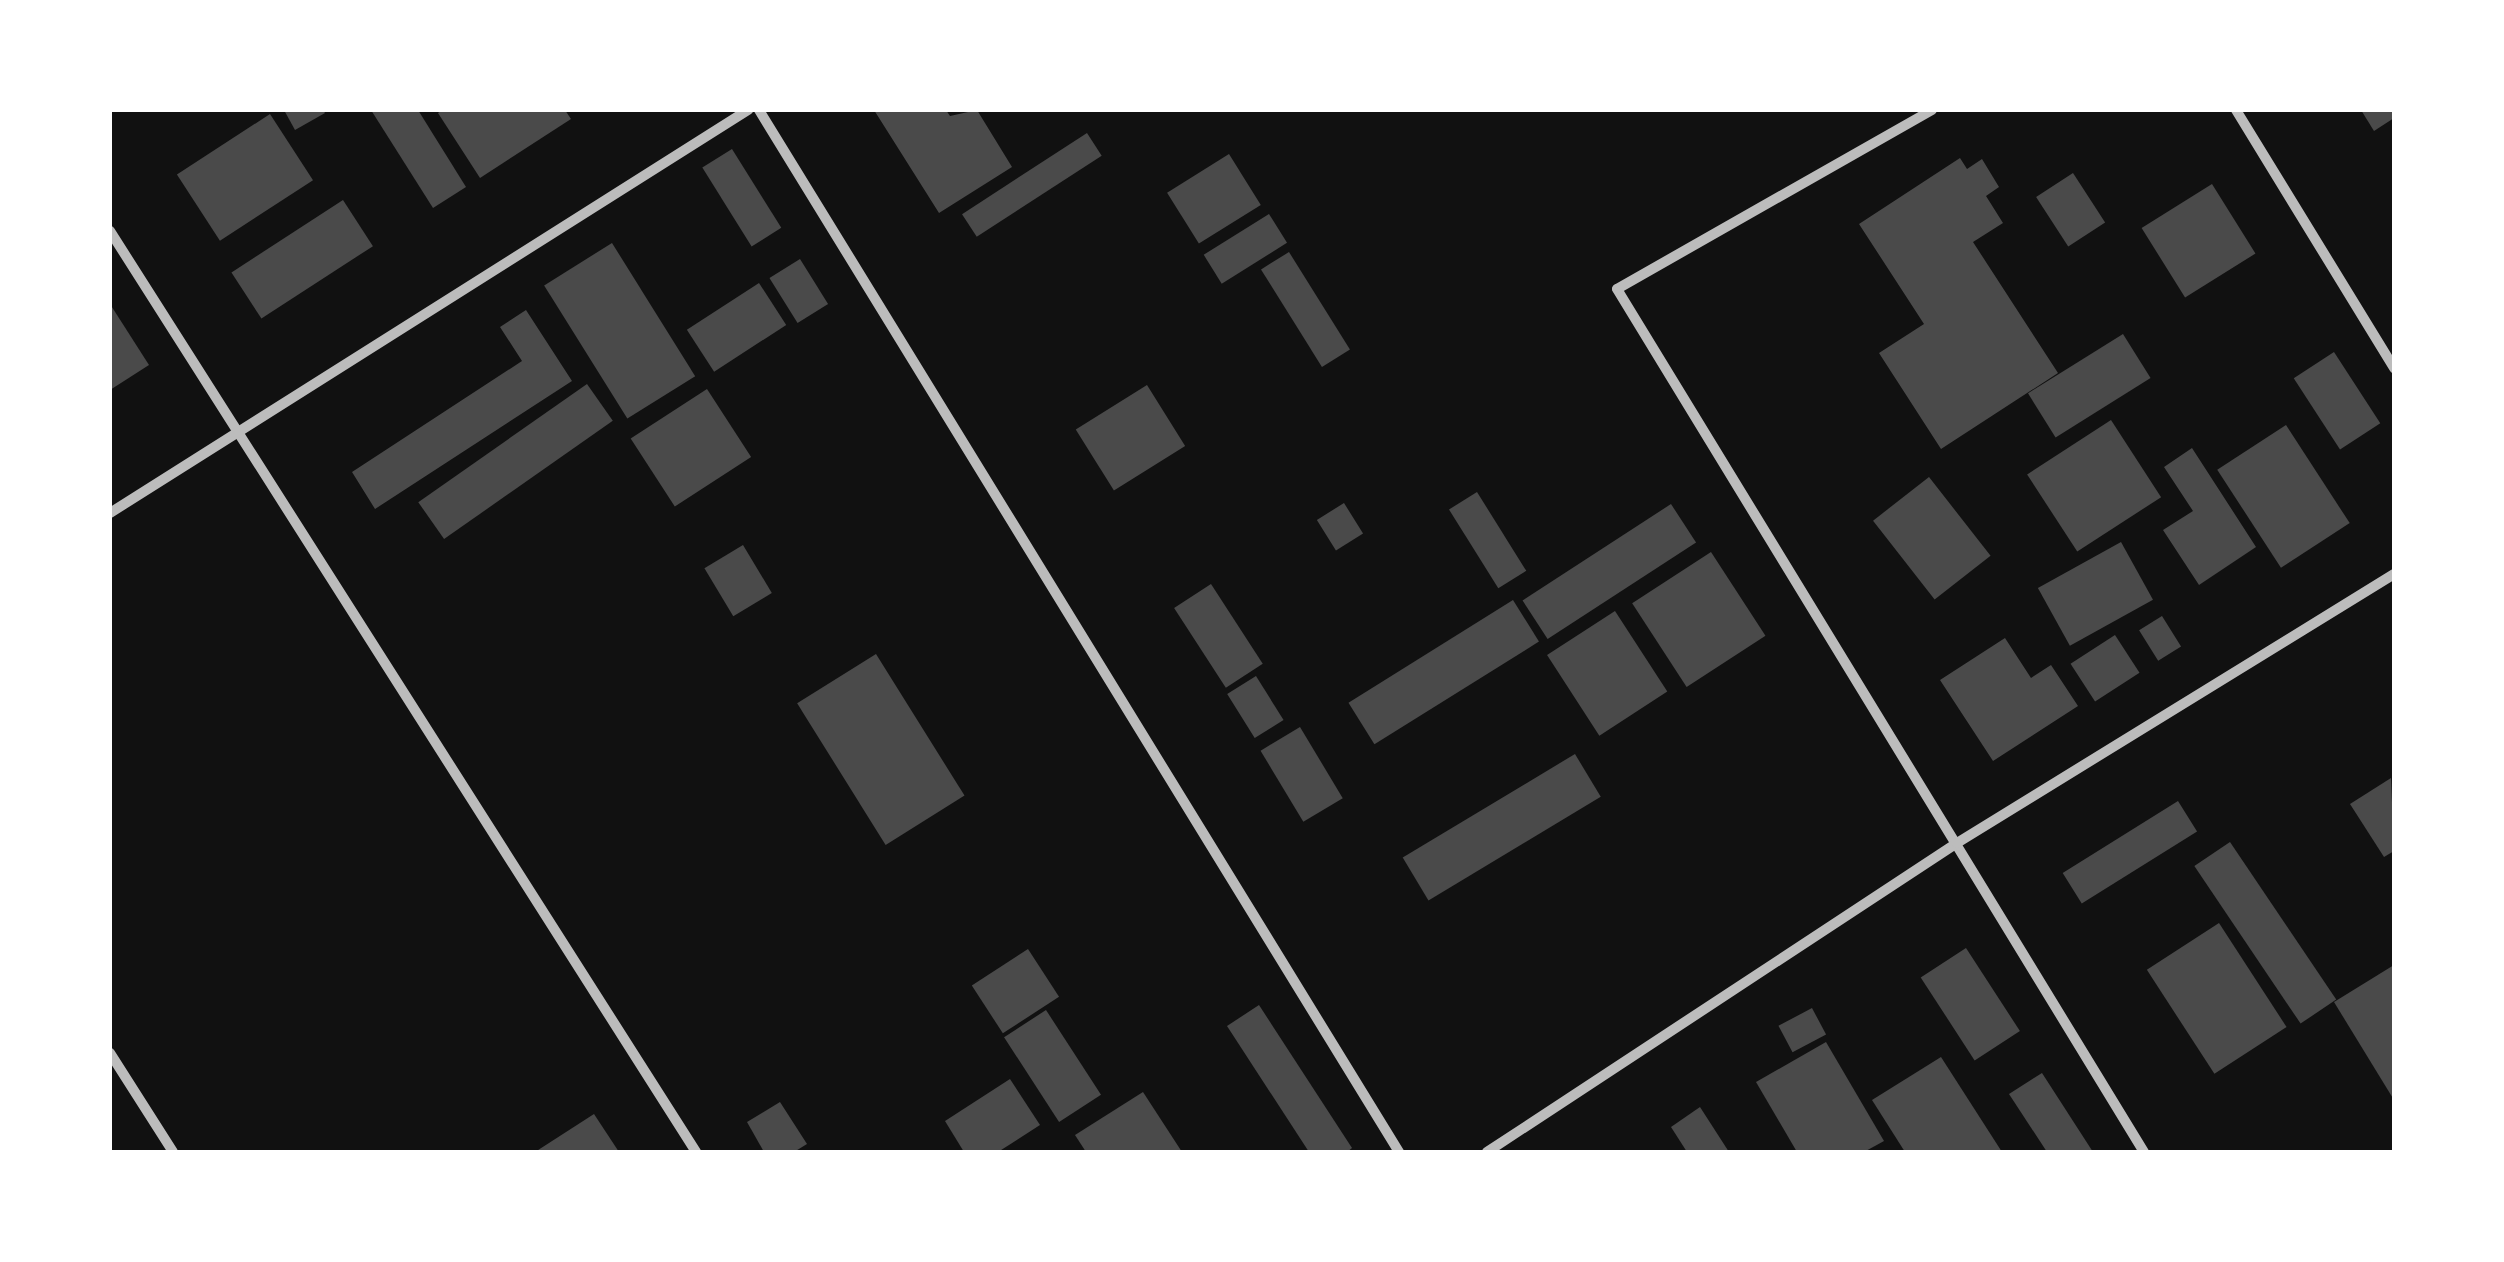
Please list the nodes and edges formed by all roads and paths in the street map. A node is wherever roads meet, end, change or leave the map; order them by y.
1 (748, 110) edge
2 (759, 110) edge
3 (1932, 110) edge
4 (2236, 110) edge
5 (110, 230) edge
6 (2394, 368) edge
7 (237, 436) junction
8 (110, 513) edge
9 (2394, 574) edge
10 (1957, 843) junction
11 (110, 1053) edge
12 (173, 1152) edge
13 (696, 1152) edge
14 (1399, 1152) edge
15 (1486, 1152) edge
16 (2144, 1152) edge

1 - 7 street
2 - 14 street
3 - 10 street
4 - 6 street
5 - 7 street
7 - 8 street
7 - 13 street
9 - 10 street
10 - 15 street
10 - 16 street
11 - 12 street

